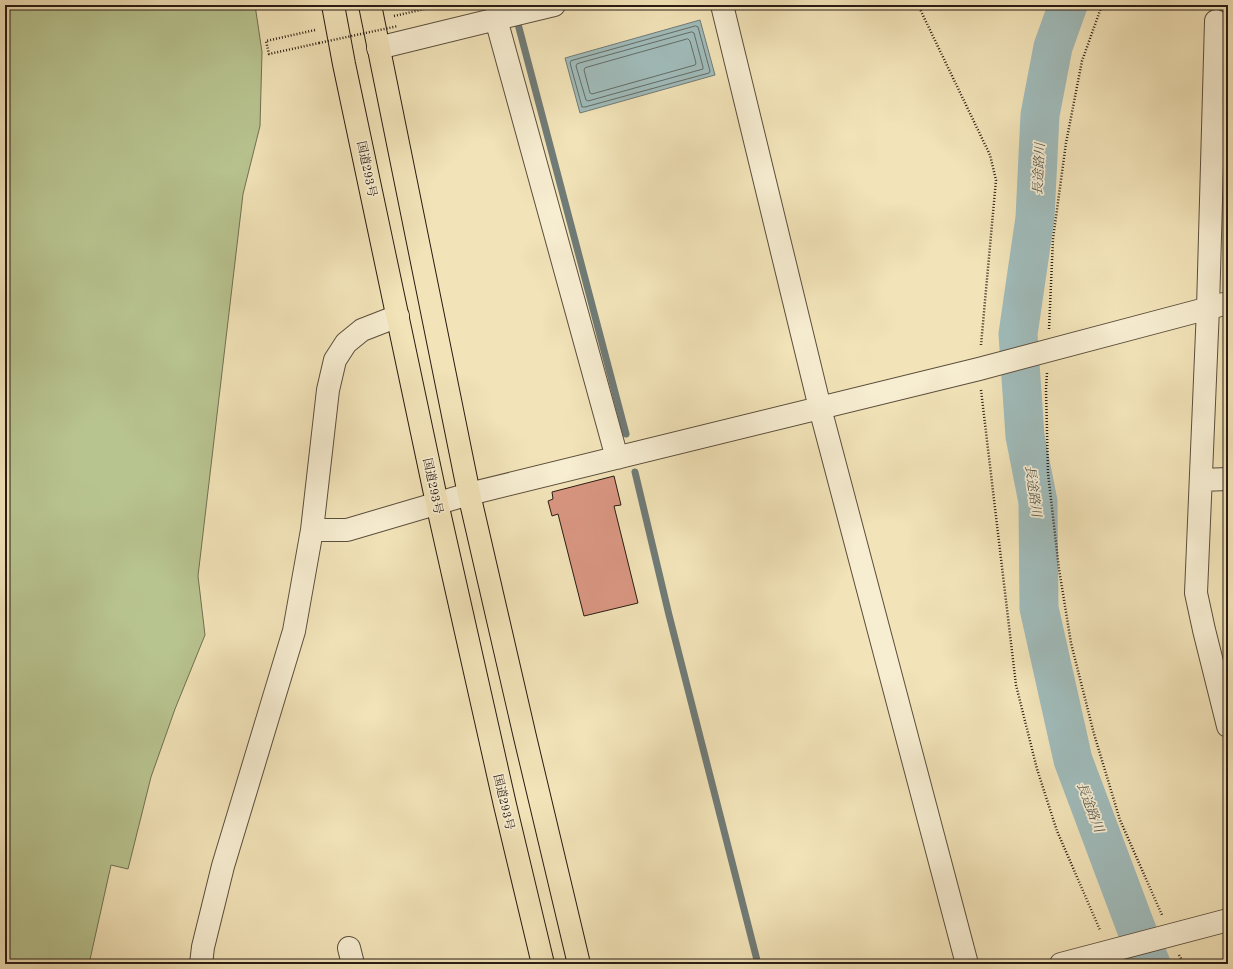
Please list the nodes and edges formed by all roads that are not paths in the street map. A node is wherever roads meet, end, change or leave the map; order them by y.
1 (333, 5) edge
2 (370, 5) edge
3 (554, 5) edge
4 (722, 5) edge
5 (496, 19) junction
6 (1216, 21) dead end
7 (378, 48) junction
8 (1218, 306) edge
9 (398, 316) junction
10 (820, 408) junction
11 (617, 458) junction
12 (1228, 479) edge
13 (1201, 480) junction
14 (470, 494) junction
15 (437, 503) junction
16 (312, 530) junction
17 (1228, 726) edge
18 (1228, 920) edge
19 (201, 964) edge
20 (543, 964) edge
21 (579, 964) edge
22 (967, 964) edge
23 (1061, 964) edge

1 - 9 highway, 国道293号
2 - 7 highway
3 - 5 street
4 - 10 street
5 - 7 street
5 - 11 street
6 - 8 street
7 - 14 highway
8 - 10 street
8 - 13 street
9 - 15 highway, 国道293号
9 - 16 street
10 - 11 street
10 - 22 street
11 - 14 street
12 - 13 street
13 - 17 street
14 - 15 street
14 - 21 highway
15 - 16 street
15 - 20 highway, 国道293号
16 - 19 street
18 - 23 street

